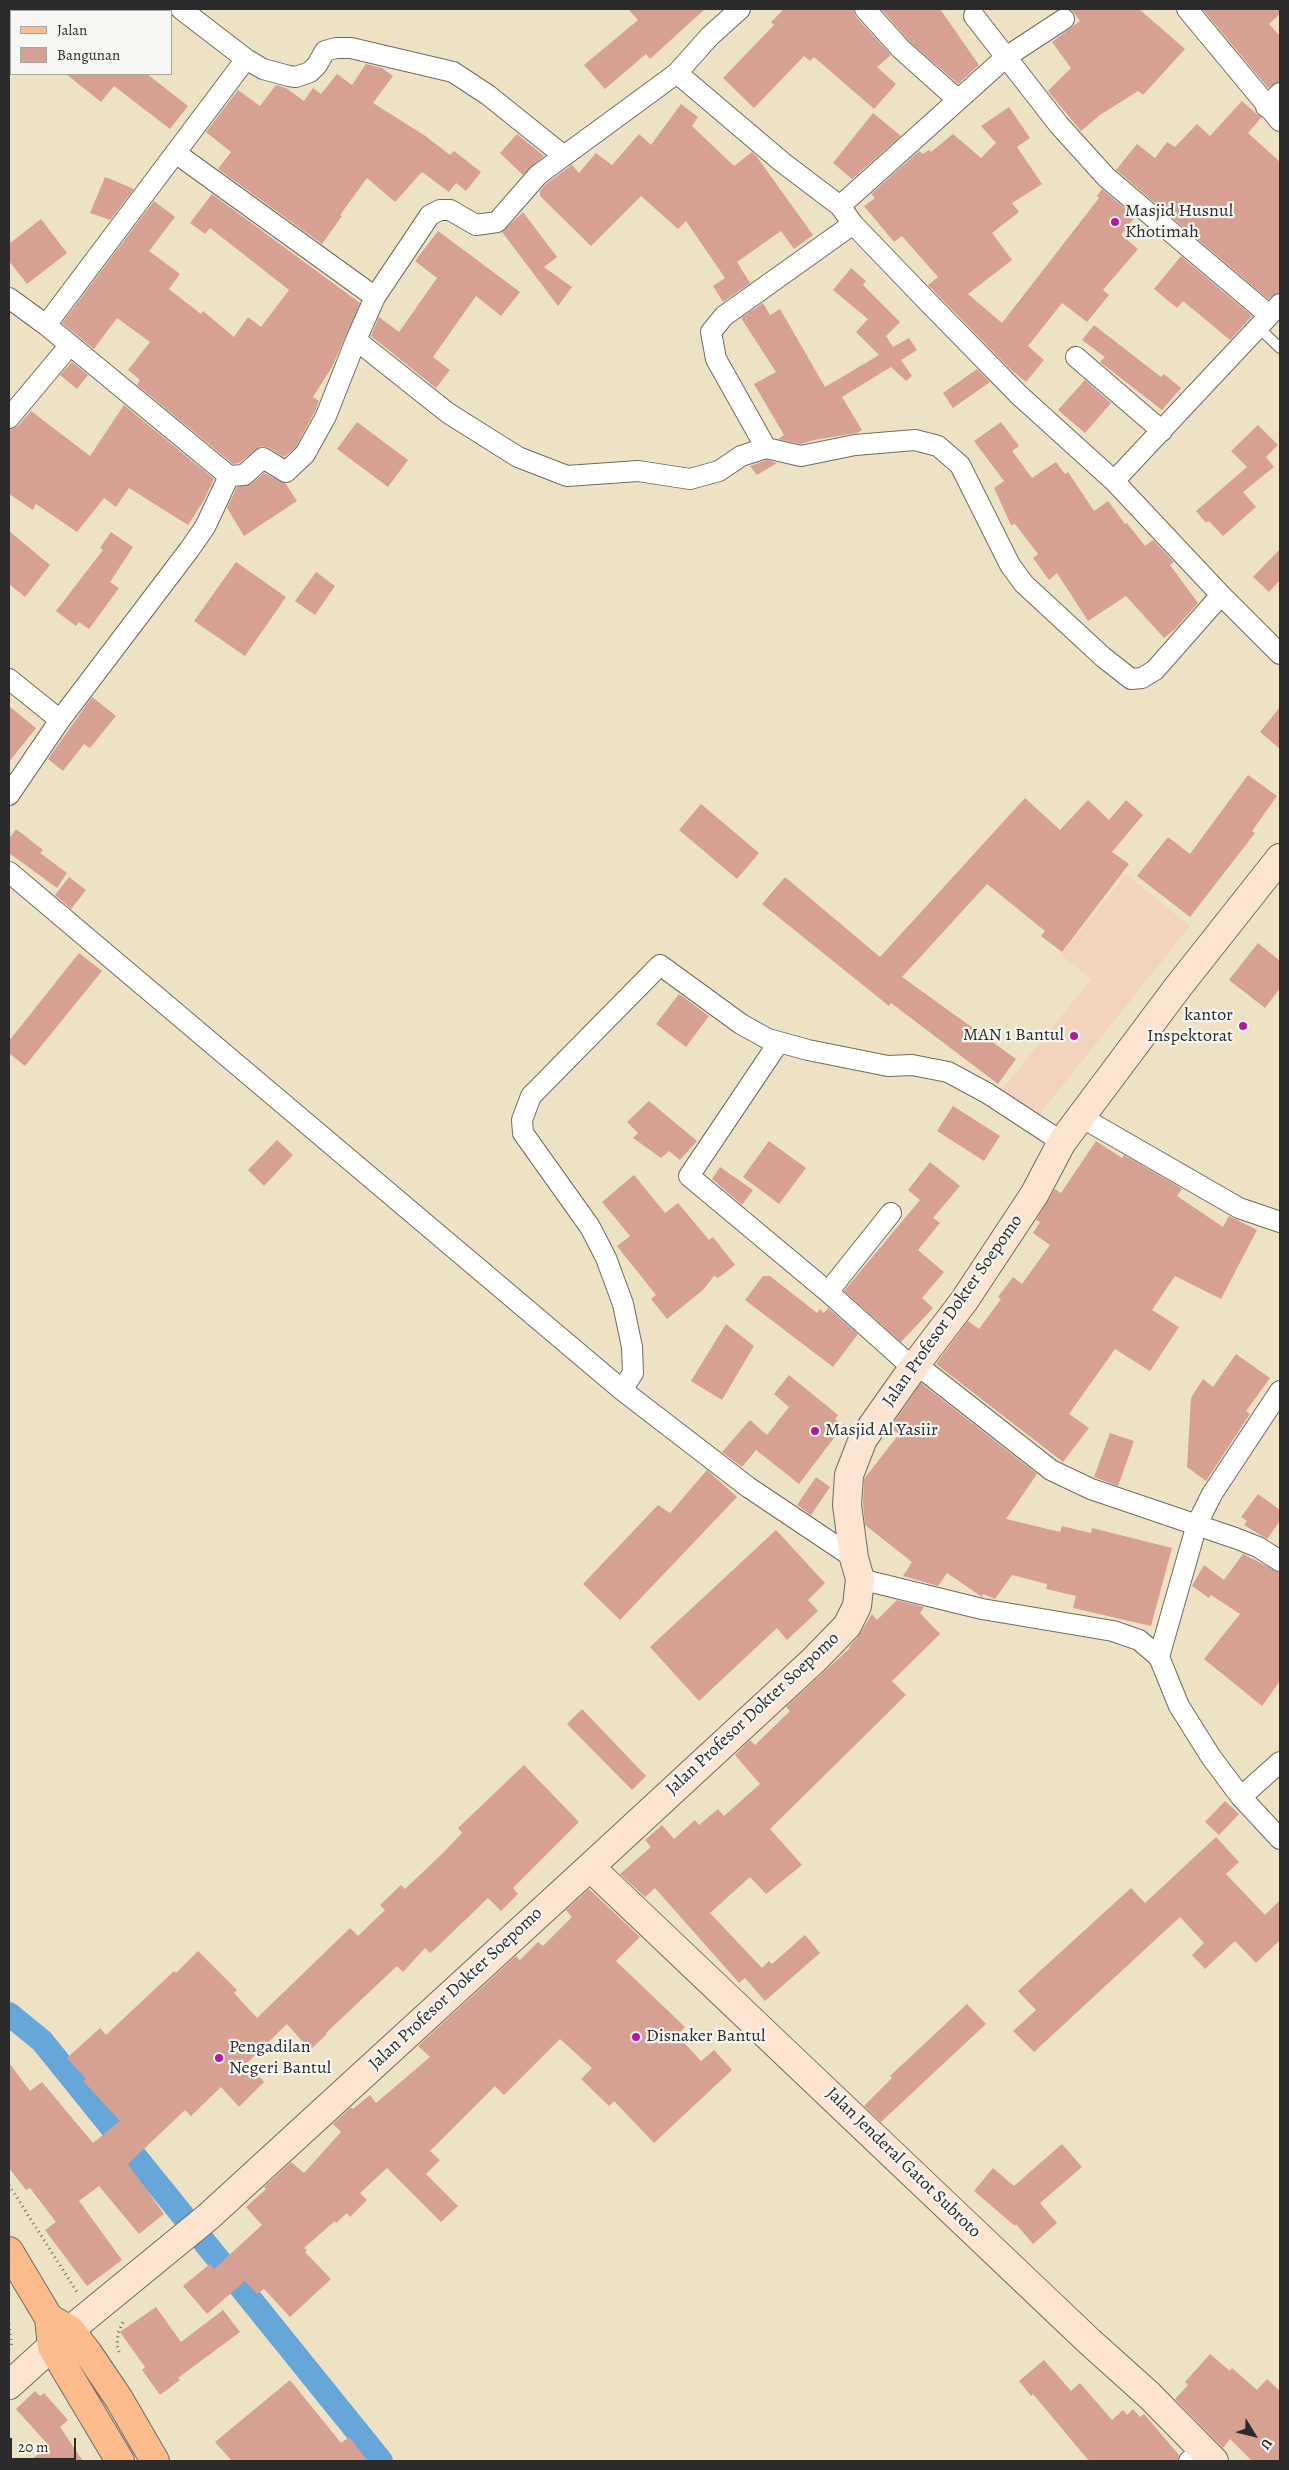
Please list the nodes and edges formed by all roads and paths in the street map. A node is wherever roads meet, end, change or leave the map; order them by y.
1 (181, 9) edge
2 (740, 9) edge
3 (865, 9) edge
4 (1188, 9) edge
5 (976, 11) edge
6 (1064, 19) dead end
7 (1006, 57) junction
8 (246, 58) junction
9 (677, 73) junction
10 (958, 100) junction
11 (1273, 100) edge
12 (1280, 121) edge
13 (177, 154) junction
14 (564, 156) junction
15 (840, 206) junction
16 (853, 224) junction
17 (375, 297) junction
18 (9, 298) edge
19 (1269, 316) edge
20 (46, 326) junction
21 (356, 340) junction
22 (70, 345) junction
23 (1280, 348) edge
24 (1076, 357) dead end
25 (9, 418) edge
26 (1162, 430) junction
27 (766, 448) junction
28 (229, 476) junction
29 (1114, 481) junction
30 (1220, 595) junction
31 (1280, 654) edge
32 (9, 679) edge
33 (60, 720) junction
34 (9, 795) edge
35 (1280, 858) edge
36 (9, 872) edge
37 (779, 1042) junction
38 (1081, 1117) junction
39 (1062, 1142) junction
40 (891, 1213) dead end
41 (1280, 1222) edge
42 (828, 1292) junction
43 (914, 1366) junction
44 (622, 1390) junction
45 (1280, 1391) edge
46 (1197, 1524) junction
47 (1280, 1561) edge
48 (857, 1569) junction
49 (1159, 1657) junction
50 (1280, 1762) edge
51 (1241, 1797) junction
52 (1280, 1839) edge
53 (590, 1867) junction
54 (9, 2185) edge
55 (9, 2251) edge
56 (79, 2295) dead end
57 (9, 2324) edge
58 (57, 2332) junction
59 (12, 2354) dead end
60 (9, 2385) edge
61 (1202, 2457) edge
62 (120, 2461) edge
63 (155, 2461) edge

1 - 8 street
2 - 9 street
3 - 10 street
4 - 11 street
5 - 7 street
6 - 7 street
7 - 10 street
7 - 19 street
8 - 13 street
8 - 14 street
9 - 14 street
9 - 15 street
10 - 15 street
11 - 12 street
13 - 17 street
13 - 20 street
14 - 17 street
15 - 16 street
16 - 27 street
16 - 29 street
17 - 21 street
18 - 20 street
19 - 23 lane
19 - 26 street
20 - 22 street
21 - 27 street
21 - 28 street
22 - 25 street
22 - 28 street
24 - 26 street
26 - 29 street
27 - 30 street
28 - 33 street
29 - 30 street
30 - 31 street
32 - 33 street
33 - 34 street
35 - 38 main road, Jalan Profesor Dokter Soepomo
36 - 44 street
37 - 39 street
37 - 42 street
37 - 44 street
38 - 39 main road, Jalan Profesor Dokter Soepomo
38 - 41 street
39 - 43 main road, Jalan Profesor Dokter Soepomo
40 - 42 street
42 - 43 street
43 - 46 street
43 - 48 main road, Jalan Profesor Dokter Soepomo
44 - 48 street
45 - 46 street
46 - 47 street
46 - 49 street
48 - 49 street
48 - 53 main road, Jalan Profesor Dokter Soepomo
49 - 51 street
50 - 51 street
51 - 52 street
53 - 58 main road, Jalan Profesor Dokter Soepomo
53 - 61 main road, Jalan Jenderal Gatot Subroto
54 - 56 path
55 - 58 main road
57 - 59 path
58 - 60 main road, Jalan Profesor Dokter Soepomo
58 - 62 main road
58 - 63 main road

